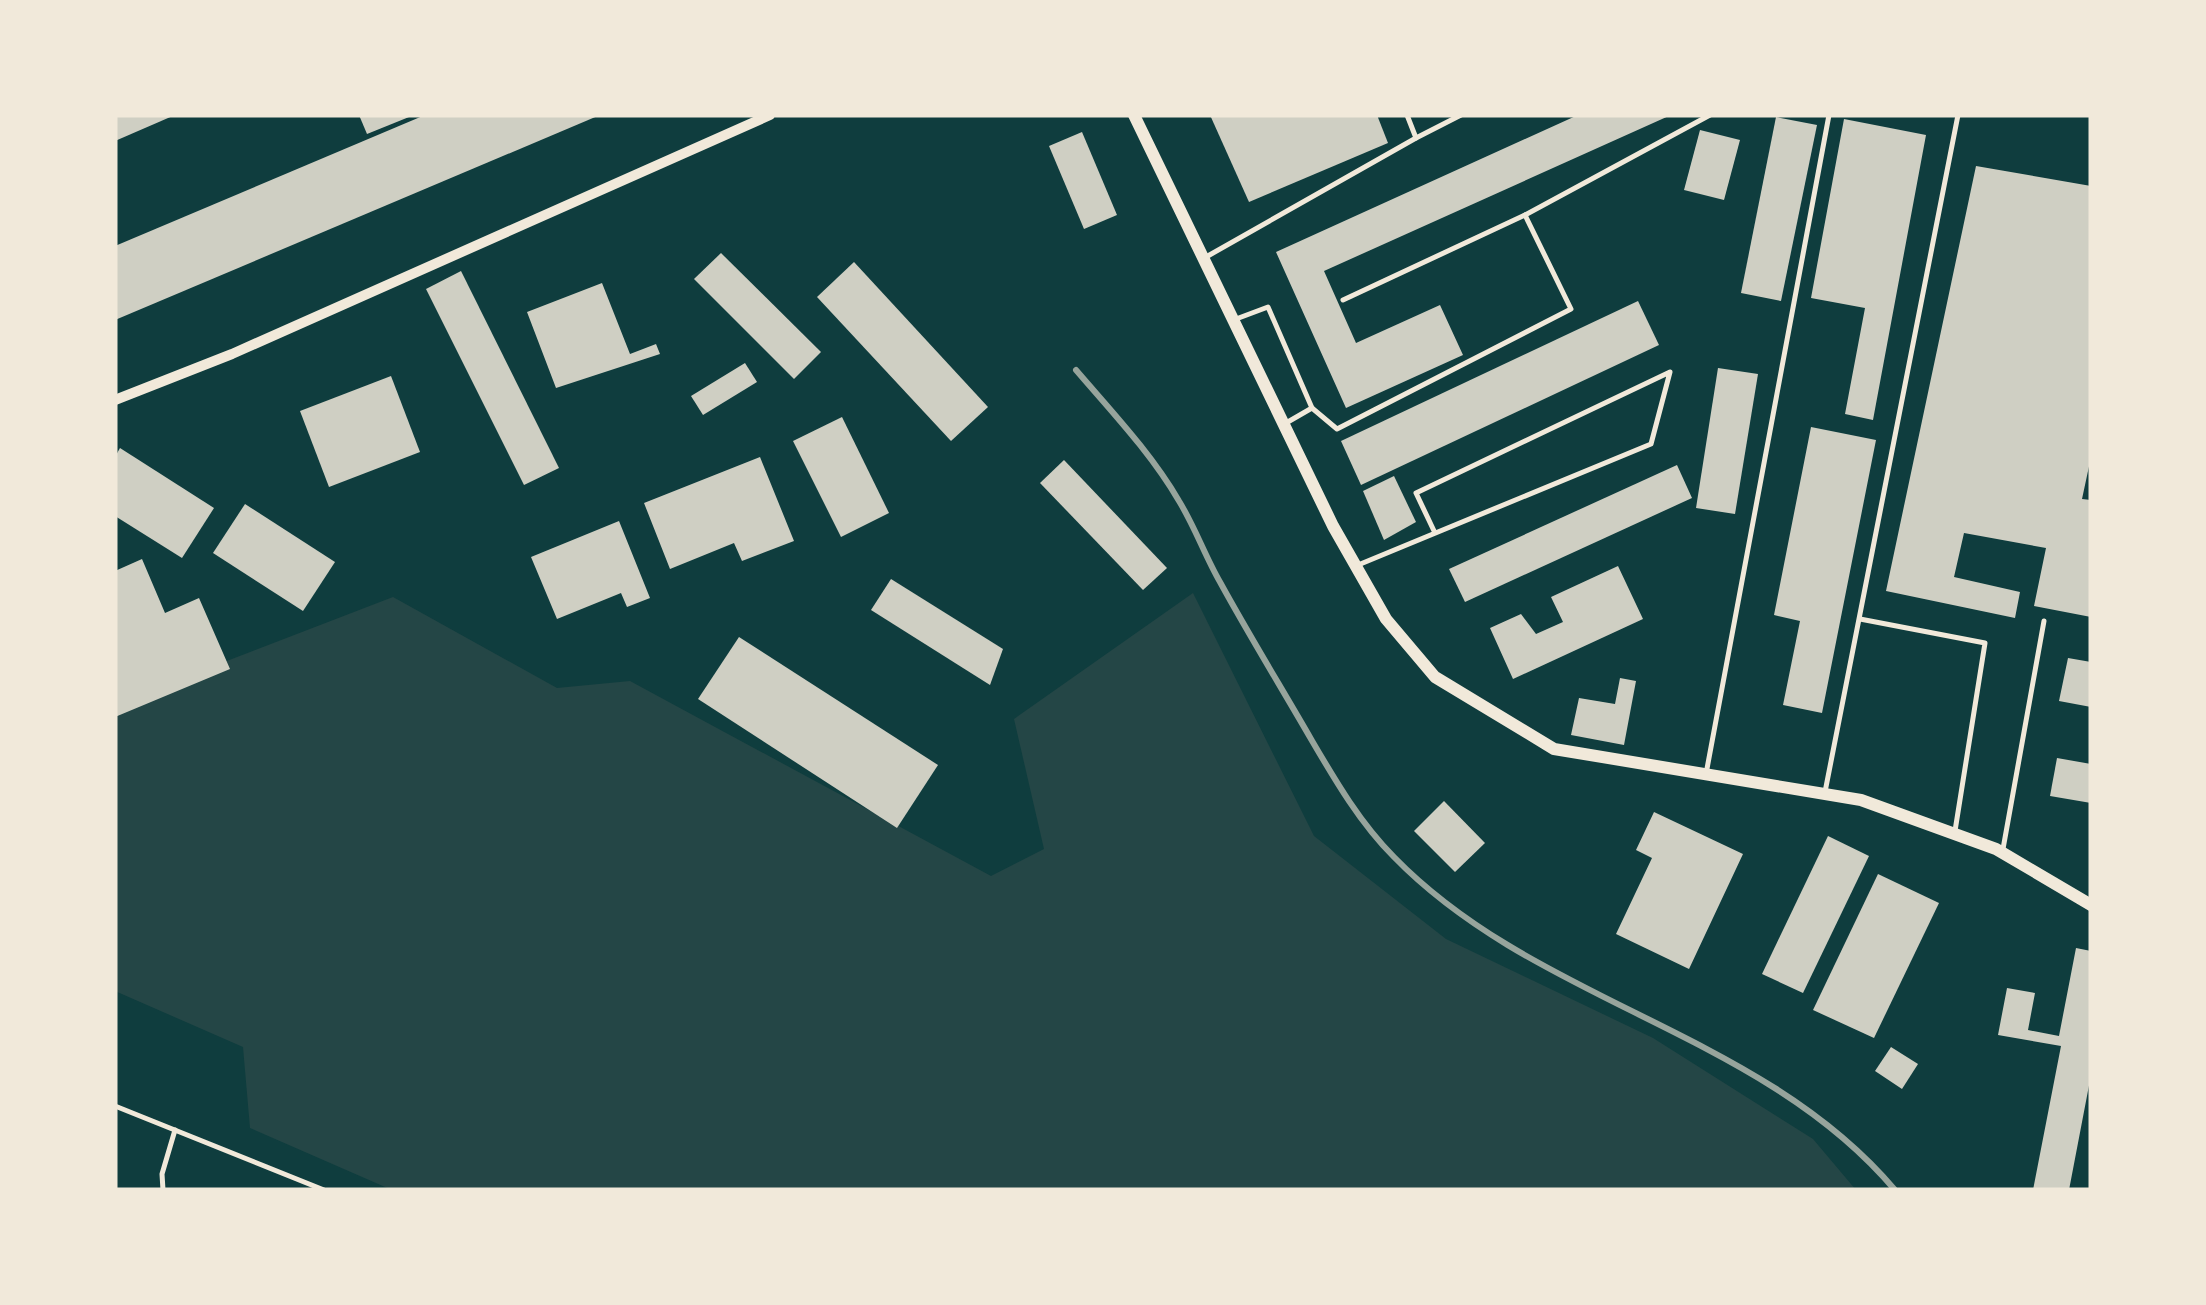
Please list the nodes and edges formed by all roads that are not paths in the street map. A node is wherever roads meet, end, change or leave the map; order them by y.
1 (770, 115) edge
2 (1134, 115) edge
3 (1407, 115) edge
4 (1461, 115) edge
5 (1710, 115) edge
6 (1829, 115) edge
7 (1958, 115) edge
8 (1416, 138) junction
9 (1524, 215) junction
10 (1204, 259) junction
11 (1343, 300) dead end
12 (1233, 320) junction
13 (115, 400) edge
14 (1312, 408) junction
15 (1284, 424) junction
16 (1435, 533) junction
17 (1356, 566) junction
18 (1860, 619) junction
19 (2044, 621) dead end
20 (1706, 776) junction
21 (1824, 794) junction
22 (1954, 834) junction
23 (2002, 852) junction
24 (2091, 905) edge
25 (115, 1106) edge
26 (175, 1130) junction
27 (163, 1190) edge
28 (324, 1190) edge

1 - 13 street
2 - 10 street
3 - 8 lane
4 - 8 lane
5 - 9 lane
6 - 20 lane
7 - 18 lane
8 - 10 lane
9 - 11 lane
9 - 14 lane
10 - 12 street
12 - 14 lane
12 - 15 street
14 - 15 lane
15 - 17 street
16 - 16 lane
16 - 17 lane
17 - 20 street
18 - 21 lane
18 - 22 lane
19 - 23 lane
20 - 21 street
21 - 22 street
22 - 23 street
23 - 24 street
25 - 26 lane
26 - 27 lane
26 - 28 lane

